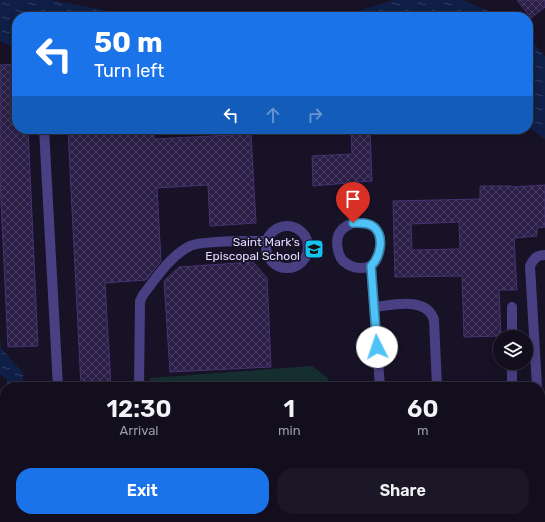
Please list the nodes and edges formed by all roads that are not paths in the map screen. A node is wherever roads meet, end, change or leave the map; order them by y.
1 (44, 134) edge
2 (266, 241) junction
3 (545, 255) edge
4 (371, 266) junction
5 (374, 307) junction
6 (512, 307) dead end
7 (512, 330) edge
8 (512, 370) edge
9 (58, 382) edge
10 (139, 382) edge
11 (380, 382) edge
12 (437, 382) edge
13 (512, 382) edge
14 (537, 382) edge

1 - 9 street
2 - 2 street
2 - 10 street
3 - 14 street
4 - 4 street
4 - 5 street
5 - 11 street
5 - 12 street
6 - 7 street
8 - 13 street

